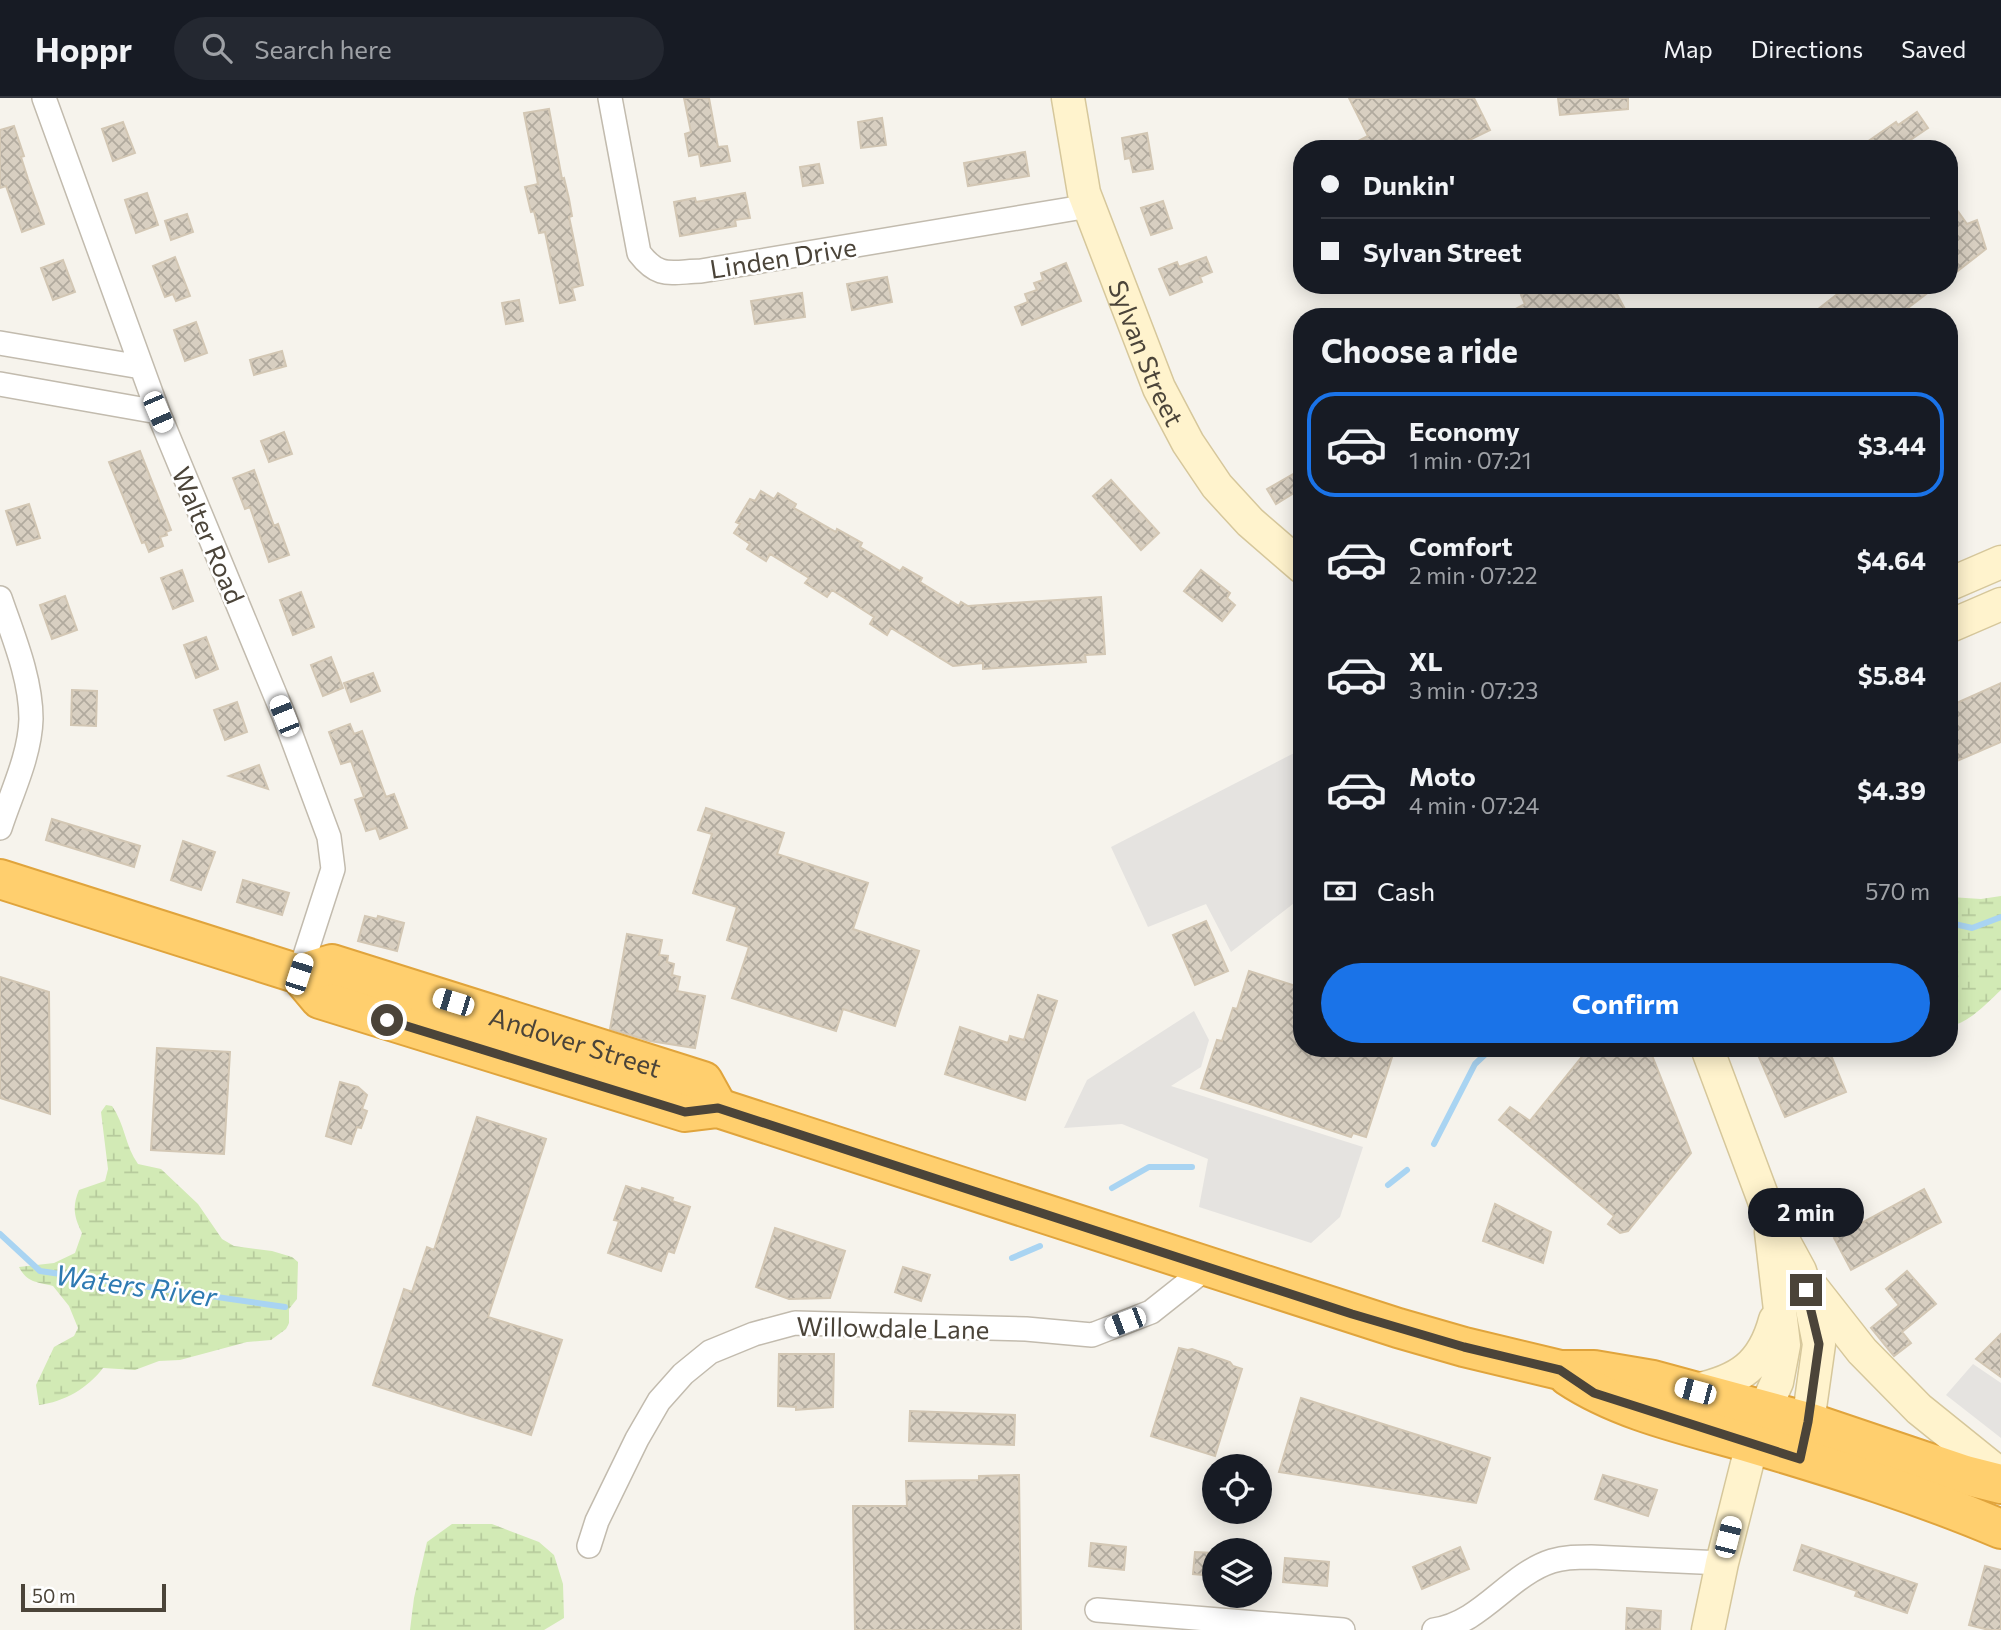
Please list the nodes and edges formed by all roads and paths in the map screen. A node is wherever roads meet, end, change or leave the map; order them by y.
1 (44, 98) edge
2 (610, 98) edge
3 (1068, 98) edge
4 (1089, 206) junction
5 (0, 343) edge
6 (141, 367) junction
7 (0, 383) edge
8 (158, 412) junction
9 (1293, 559) edge
10 (2001, 562) edge
11 (1958, 581) edge
12 (0, 598) edge
13 (2001, 604) edge
14 (1958, 623) edge
15 (0, 828) edge
16 (0, 880) edge
17 (299, 974) junction
18 (1710, 1057) edge
19 (1769, 1214) junction
20 (1209, 1266) junction
21 (1800, 1271) junction
22 (1779, 1302) junction
23 (1560, 1370) junction
24 (1695, 1391) junction
25 (1808, 1422) junction
26 (1758, 1427) junction
27 (1800, 1459) junction
28 (2001, 1475) edge
29 (2001, 1484) edge
30 (2001, 1529) edge
31 (589, 1546) dead end
32 (1722, 1563) junction
33 (1097, 1611) dead end
34 (1343, 1630) edge
35 (1434, 1630) edge
36 (1708, 1630) edge

1 - 6 street, Walter Road
2 - 4 street, Linden Drive
3 - 4 main road, Sylvan Street
4 - 9 main road, Sylvan Street
5 - 6 street
6 - 8 street, Walter Road
7 - 8 street
8 - 17 street, Walter Road
10 - 11 main road
12 - 15 street
13 - 14 main road
16 - 17 highway
17 - 20 highway, Andover Street
18 - 19 main road
19 - 21 main road
19 - 22 main road
20 - 23 highway, Andover Street
20 - 31 street, Willowdale Lane
21 - 25 main road
21 - 28 main road
22 - 24 main road
22 - 26 main road
23 - 24 highway, Andover Street
23 - 26 highway, Andover Street
24 - 26 highway, Andover Street
25 - 26 highway, Andover Street
25 - 27 highway
25 - 29 highway, Andover Street
26 - 27 highway, Andover Street
26 - 32 main road
27 - 30 highway, Andover Street
32 - 35 street
32 - 36 main road
33 - 34 street

